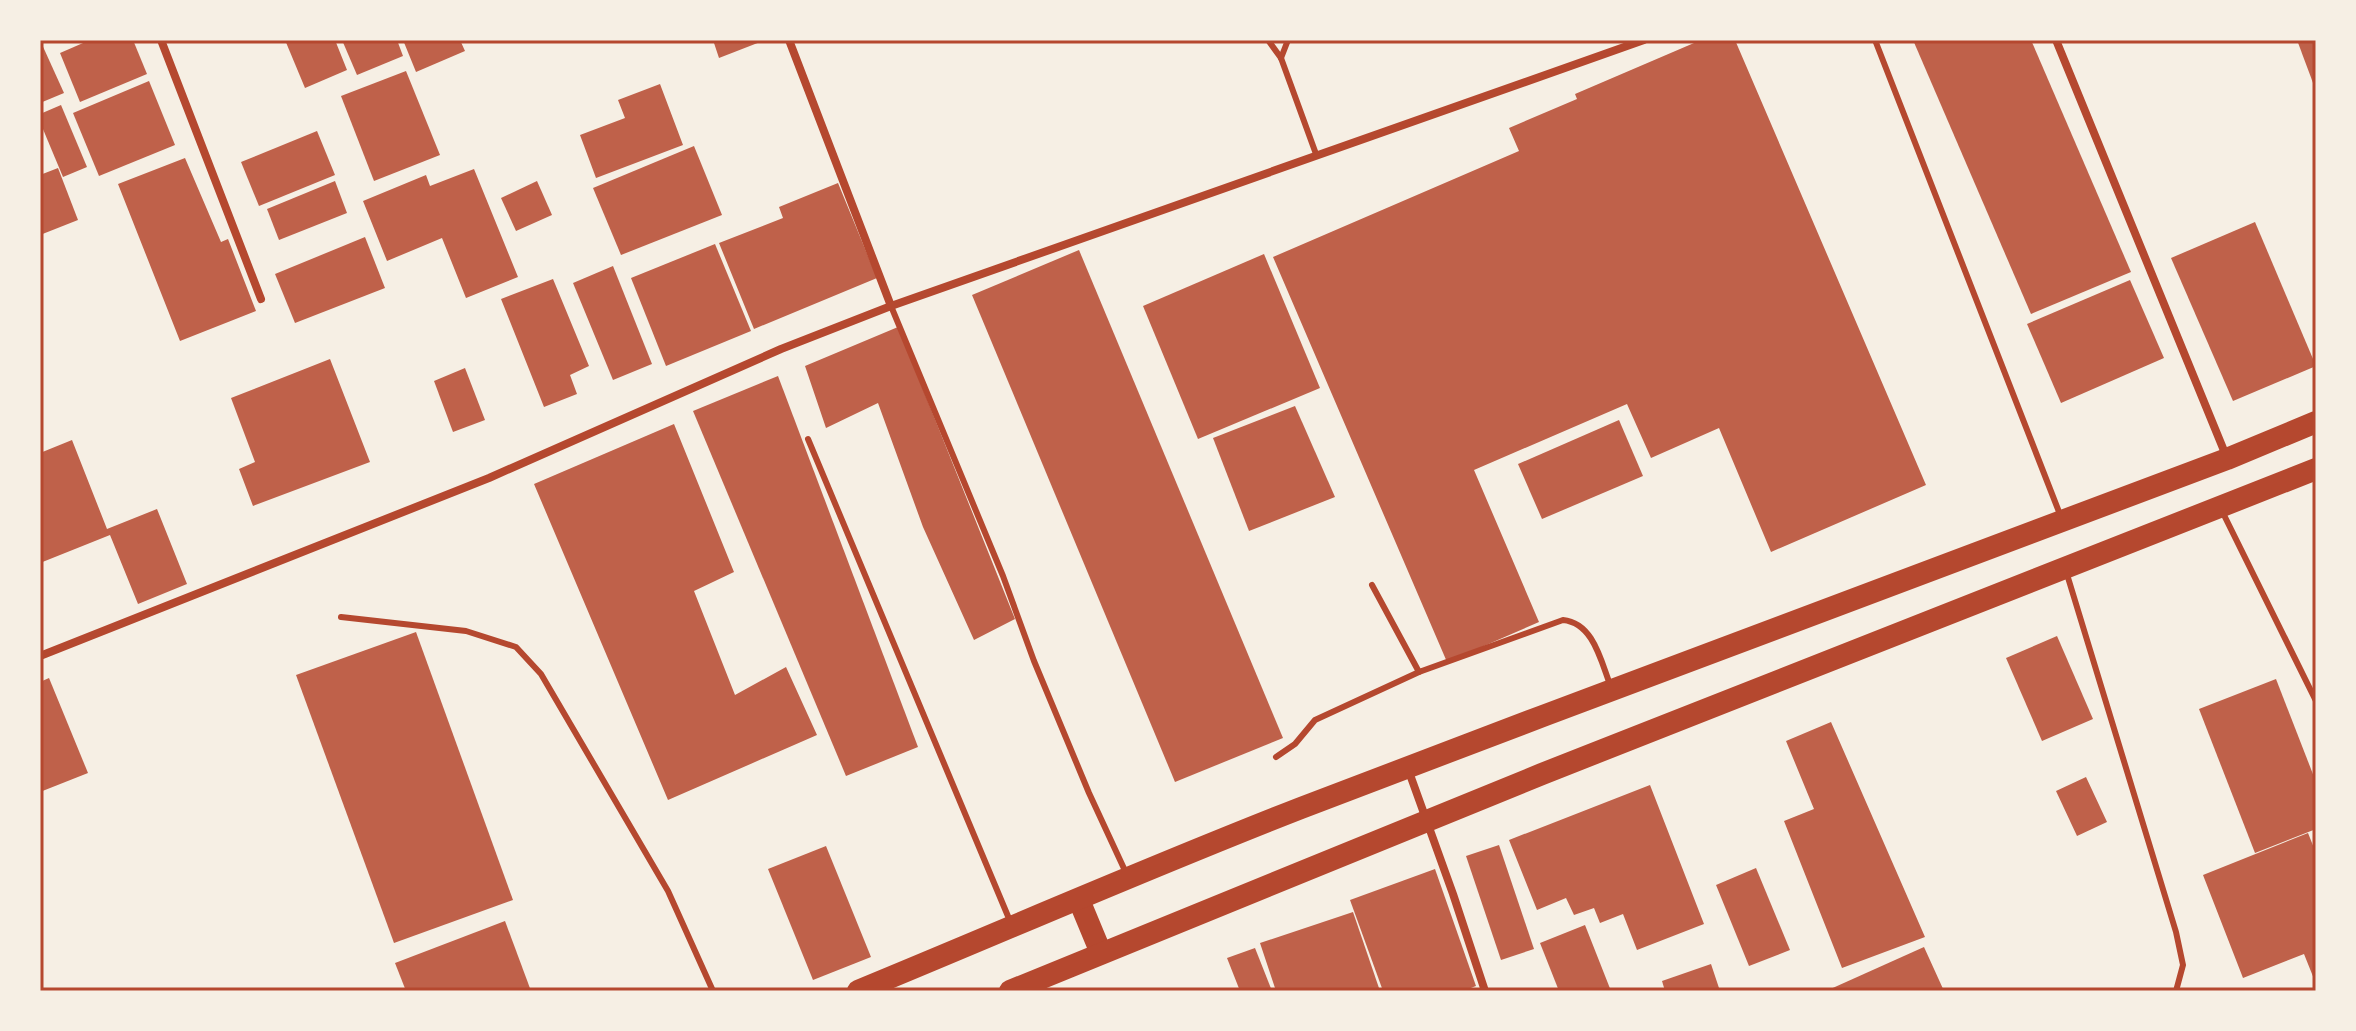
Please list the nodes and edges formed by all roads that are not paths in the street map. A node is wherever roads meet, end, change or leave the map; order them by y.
1 (161, 40) edge
2 (789, 40) edge
3 (1268, 40) edge
4 (1288, 40) edge
5 (1644, 40) edge
6 (1875, 40) edge
7 (2056, 40) edge
8 (1281, 58) junction
9 (1316, 154) junction
10 (261, 299) dead end
11 (891, 306) junction
12 (2316, 422) edge
13 (808, 439) dead end
14 (2227, 459) junction
15 (2316, 469) edge
16 (2220, 506) junction
17 (2063, 521) junction
18 (2065, 568) junction
19 (1372, 585) dead end
20 (341, 617) dead end
21 (40, 656) edge
22 (1419, 672) junction
23 (1612, 690) junction
24 (2316, 701) edge
25 (1276, 757) dead end
26 (1408, 769) junction
27 (1428, 821) junction
28 (1128, 877) junction
29 (1079, 900) junction
30 (1012, 928) junction
31 (1101, 953) junction
32 (713, 991) edge
33 (858, 991) edge
34 (1010, 991) edge
35 (1485, 991) edge
36 (2176, 991) edge

1 - 10 street
2 - 11 street
3 - 8 lane
4 - 8 lane
5 - 9 street
6 - 17 lane
7 - 14 street
8 - 9 lane
9 - 11 street
11 - 21 street
11 - 28 lane
12 - 14 highway
13 - 30 lane
14 - 17 highway
15 - 16 highway
16 - 18 highway
16 - 24 lane
17 - 23 highway
18 - 27 highway
18 - 36 lane
19 - 22 lane
20 - 32 lane
22 - 23 lane
22 - 25 lane
23 - 26 highway
26 - 27 street
26 - 28 highway
27 - 31 highway
27 - 35 street
28 - 29 highway
29 - 30 highway
29 - 31 highway
30 - 33 highway
31 - 34 highway

